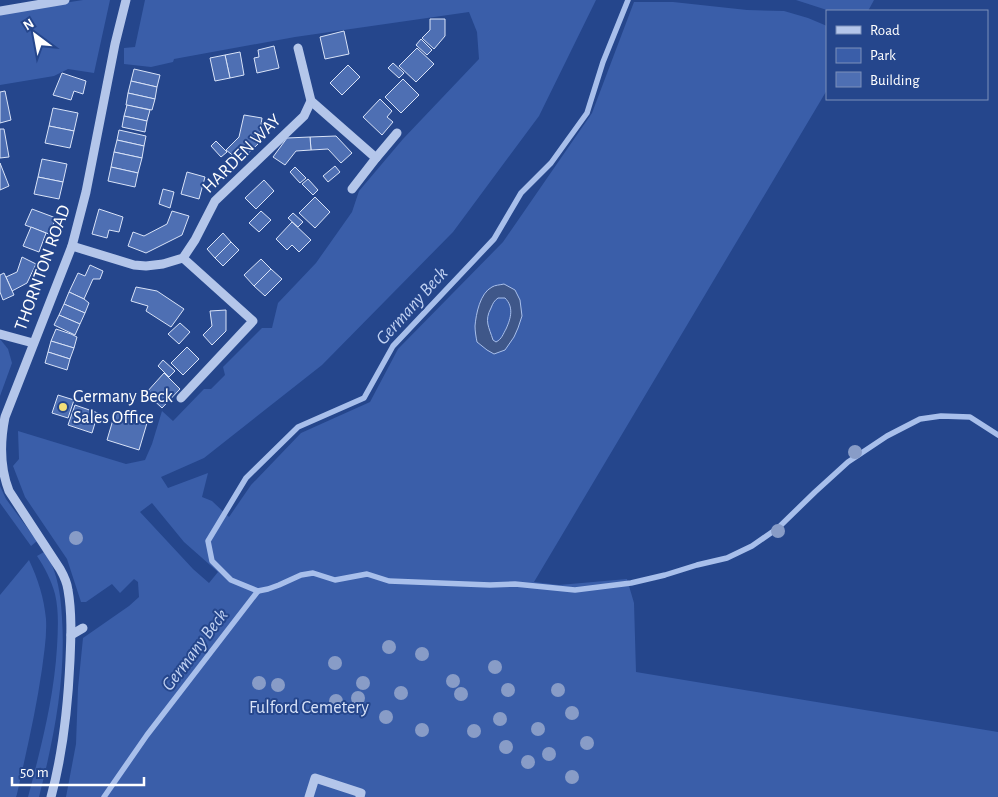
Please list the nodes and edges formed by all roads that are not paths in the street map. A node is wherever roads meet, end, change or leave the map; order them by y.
1 (65, 0) edge
2 (126, 0) edge
3 (0, 11) edge
4 (298, 48) dead end
5 (311, 101) junction
6 (397, 133) dead end
7 (376, 158) junction
8 (352, 189) dead end
9 (72, 246) junction
10 (182, 258) junction
11 (0, 334) edge
12 (33, 343) junction
13 (181, 398) dead end
14 (1, 457) edge
15 (83, 628) dead end
16 (71, 635) junction
17 (51, 797) edge
18 (309, 797) edge
19 (360, 797) edge

1 - 3 street
2 - 9 street, THORNTON ROAD
4 - 5 street
5 - 7 street
5 - 10 street, HARDEN WAY
6 - 7 street
7 - 8 street
9 - 10 street
9 - 12 street, THORNTON ROAD
10 - 13 street
11 - 12 street
12 - 14 street, THORNTON ROAD
14 - 16 street, THORNTON ROAD
15 - 16 street
16 - 17 street, THORNTON ROAD
18 - 19 street

